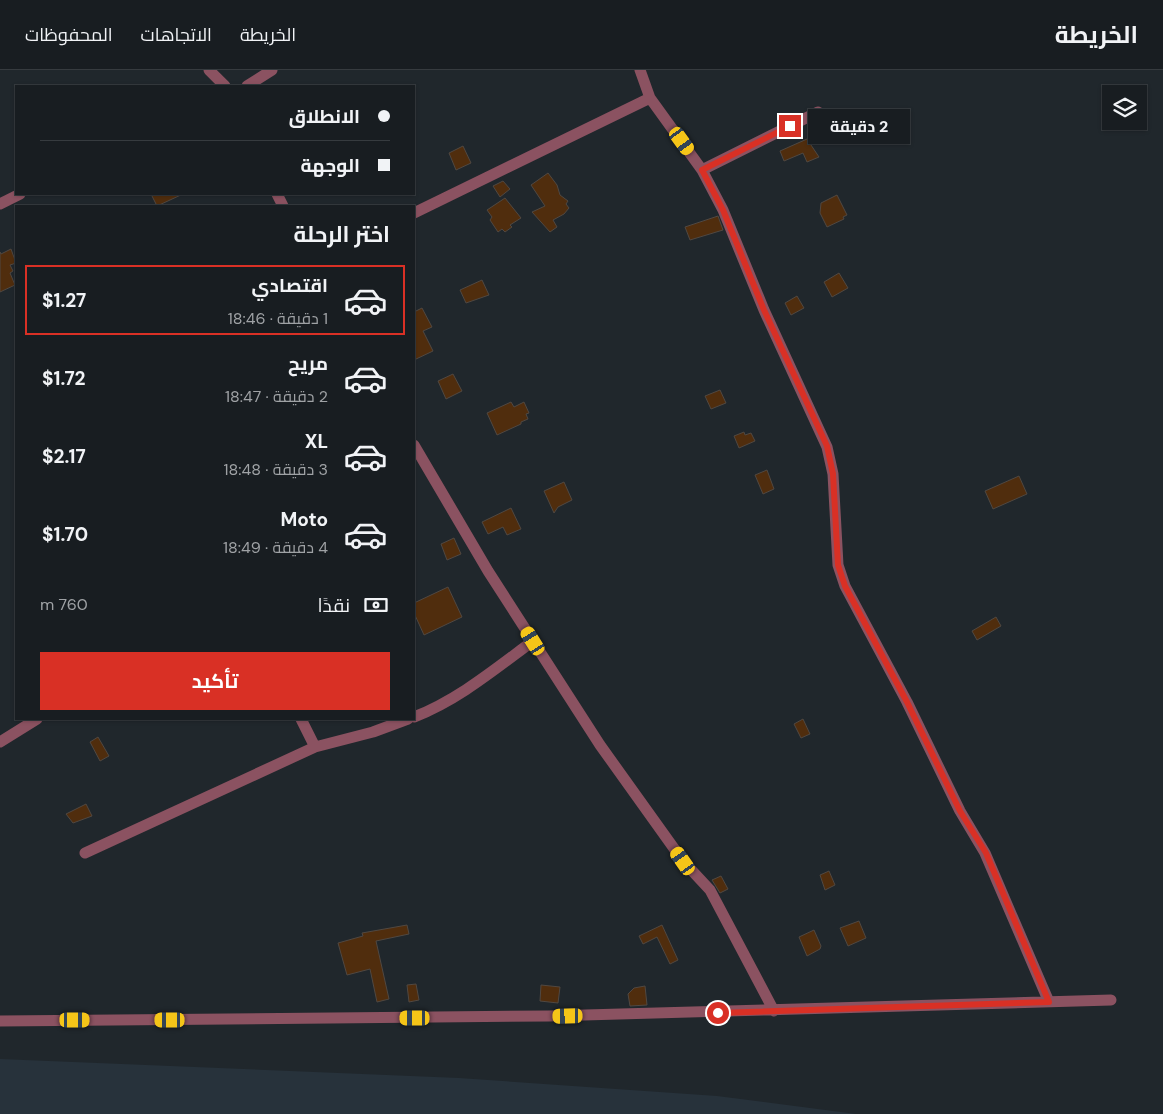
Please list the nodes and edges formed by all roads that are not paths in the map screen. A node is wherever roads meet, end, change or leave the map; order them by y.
1 (208, 70) edge
2 (272, 70) edge
3 (640, 70) edge
4 (224, 85) edge
5 (249, 85) edge
6 (650, 98) junction
7 (818, 112) dead end
8 (702, 170) junction
9 (18, 195) edge
10 (0, 204) edge
11 (415, 213) edge
12 (415, 447) edge
13 (533, 641) junction
14 (415, 717) edge
15 (34, 720) edge
16 (302, 720) edge
17 (405, 720) edge
18 (0, 742) edge
19 (315, 747) junction
20 (86, 853) dead end
21 (1111, 1000) dead end
22 (1049, 1002) junction
23 (774, 1012) junction
24 (0, 1021) edge

1 - 4 street
2 - 5 street
3 - 6 street
6 - 8 street
6 - 11 street
7 - 8 street
8 - 22 street
9 - 10 street
12 - 13 street
13 - 14 street
13 - 23 street
15 - 18 street
16 - 19 street
17 - 19 street
19 - 20 street
21 - 22 street
22 - 23 street
23 - 24 street

